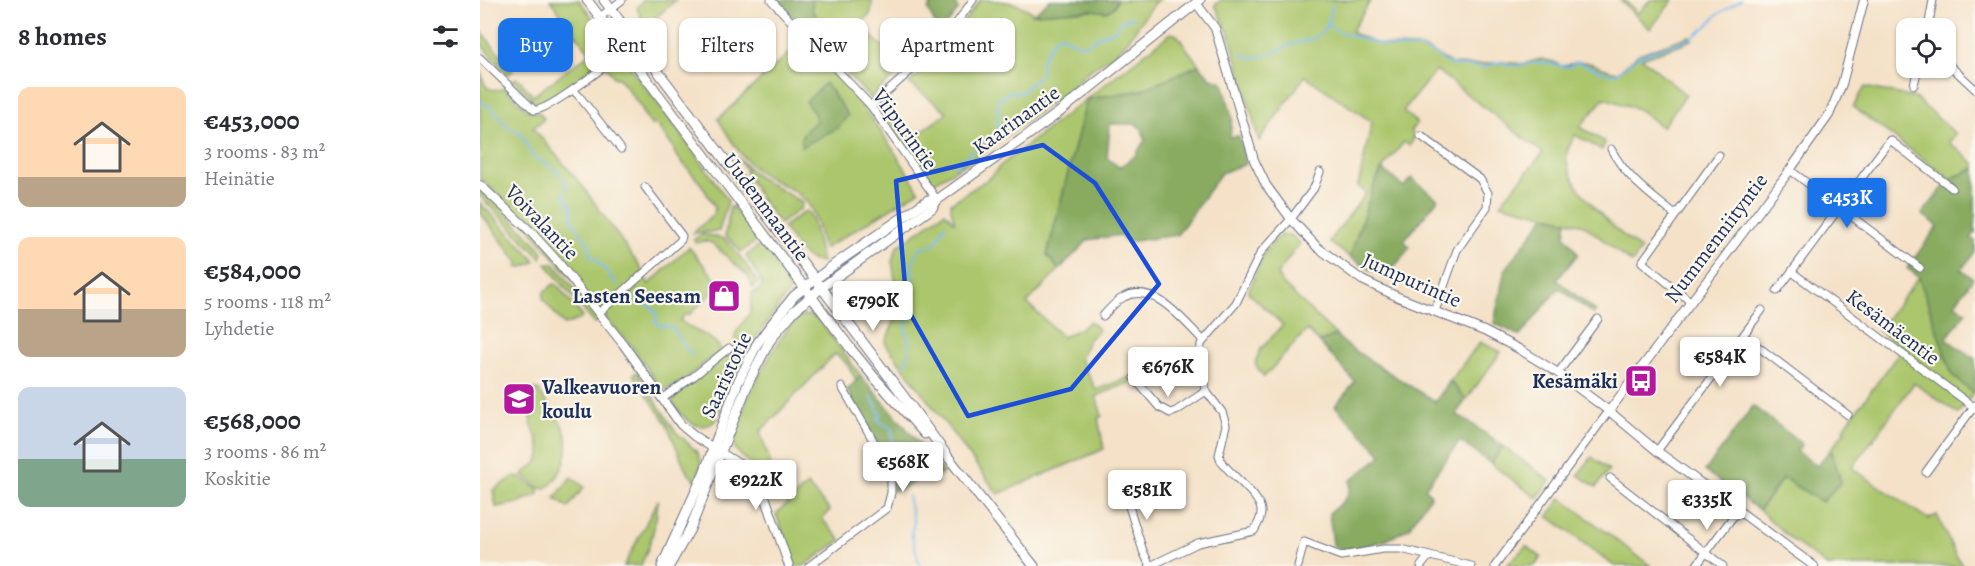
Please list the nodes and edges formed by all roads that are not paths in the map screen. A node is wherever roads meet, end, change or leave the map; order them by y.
1 (587, 0) edge
2 (604, 0) edge
3 (622, 0) edge
4 (771, 0) edge
5 (973, 0) edge
6 (1864, 0) edge
7 (1933, 0) edge
8 (1198, 2) edge
9 (611, 9) junction
10 (600, 17) junction
11 (1930, 18) edge
12 (480, 57) edge
13 (1956, 71) edge
14 (597, 72) edge
15 (1916, 78) edge
16 (1914, 85) dead end
17 (1975, 89) edge
18 (573, 90) junction
19 (871, 106) junction
20 (1421, 136) dead end
21 (621, 149) dead end
22 (1611, 149) dead end
23 (1719, 155) dead end
24 (1790, 170) junction
25 (1320, 172) dead end
26 (480, 185) edge
27 (645, 186) dead end
28 (1952, 188) dead end
29 (937, 200) junction
30 (1838, 208) junction
31 (1675, 215) junction
32 (1293, 216) junction
33 (1920, 268) dead end
34 (1792, 272) junction
35 (818, 284) junction
36 (1777, 291) dead end
37 (808, 292) junction
38 (1690, 301) junction
39 (1762, 310) dead end
40 (1435, 311) junction
41 (599, 313) junction
42 (1102, 316) dead end
43 (1598, 319) dead end
44 (1744, 336) junction
45 (1203, 340) junction
46 (729, 348) dead end
47 (1558, 373) junction
48 (1134, 378) dead end
49 (842, 387) dead end
50 (1206, 391) junction
51 (662, 399) junction
52 (1974, 407) edge
53 (1609, 411) junction
54 (1848, 415) dead end
55 (718, 450) junction
56 (1657, 451) junction
57 (948, 457) junction
58 (1926, 472) dead end
59 (1610, 478) dead end
60 (1122, 484) dead end
61 (1738, 510) junction
62 (1706, 553) junction
63 (1429, 556) junction
64 (662, 566) edge
65 (669, 566) edge
66 (789, 566) edge
67 (809, 566) edge
68 (1034, 566) edge
69 (1150, 566) edge
70 (1298, 566) edge
71 (1421, 566) edge
72 (1471, 566) edge
73 (1495, 566) edge
74 (1696, 566) edge
75 (1723, 566) edge
76 (1814, 566) edge

1 - 10 main road, Uudenmaantie
2 - 9 main road, Uudenmaantie
3 - 9 street
4 - 19 street, Viipurintie
5 - 19 street
6 - 24 street, Nummenniityntie
7 - 11 street
8 - 29 main road, Kaarinantie
8 - 32 street, Jumpurintie
9 - 10 street
9 - 35 main road, Uudenmaantie
10 - 37 main road, Uudenmaantie
12 - 18 street
13 - 17 street
14 - 18 street
15 - 16 street
18 - 21 street
19 - 29 street, Viipurintie
20 - 40 street
22 - 31 street
23 - 31 street
24 - 30 street
24 - 38 street, Nummenniityntie
25 - 32 street
26 - 41 street, Voivalantie
27 - 41 street
28 - 30 street
29 - 35 main road, Kaarinantie
30 - 33 street
30 - 34 street
31 - 38 street
32 - 40 street, Jumpurintie
32 - 45 street
34 - 36 street
34 - 52 street, Kesämäentie
35 - 37 main road, Saaristotie
35 - 57 main road, Uudenmaantie
37 - 55 main road, Saaristotie
37 - 57 main road, Uudenmaantie
38 - 53 street, Nummenniityntie
39 - 44 street
40 - 47 street, Jumpurintie
41 - 51 street, Voivalantie
42 - 45 street
43 - 47 street
44 - 54 street
44 - 56 street
45 - 50 street
46 - 51 street
47 - 53 street, Jumpurintie
48 - 50 street
49 - 67 street
50 - 69 street
51 - 55 street, Voivalantie
52 - 58 street
53 - 56 street, Jumpurintie
53 - 73 street, Nummenniityntie
55 - 64 main road, Saaristotie
55 - 65 main road, Saaristotie
55 - 66 street, Voivalantie
56 - 61 street, Jumpurintie
57 - 68 main road, Uudenmaantie
59 - 62 street
60 - 69 street
61 - 62 street
61 - 76 street, Jumpurintie
62 - 74 street
62 - 75 street
63 - 70 street
63 - 71 street
63 - 72 street

